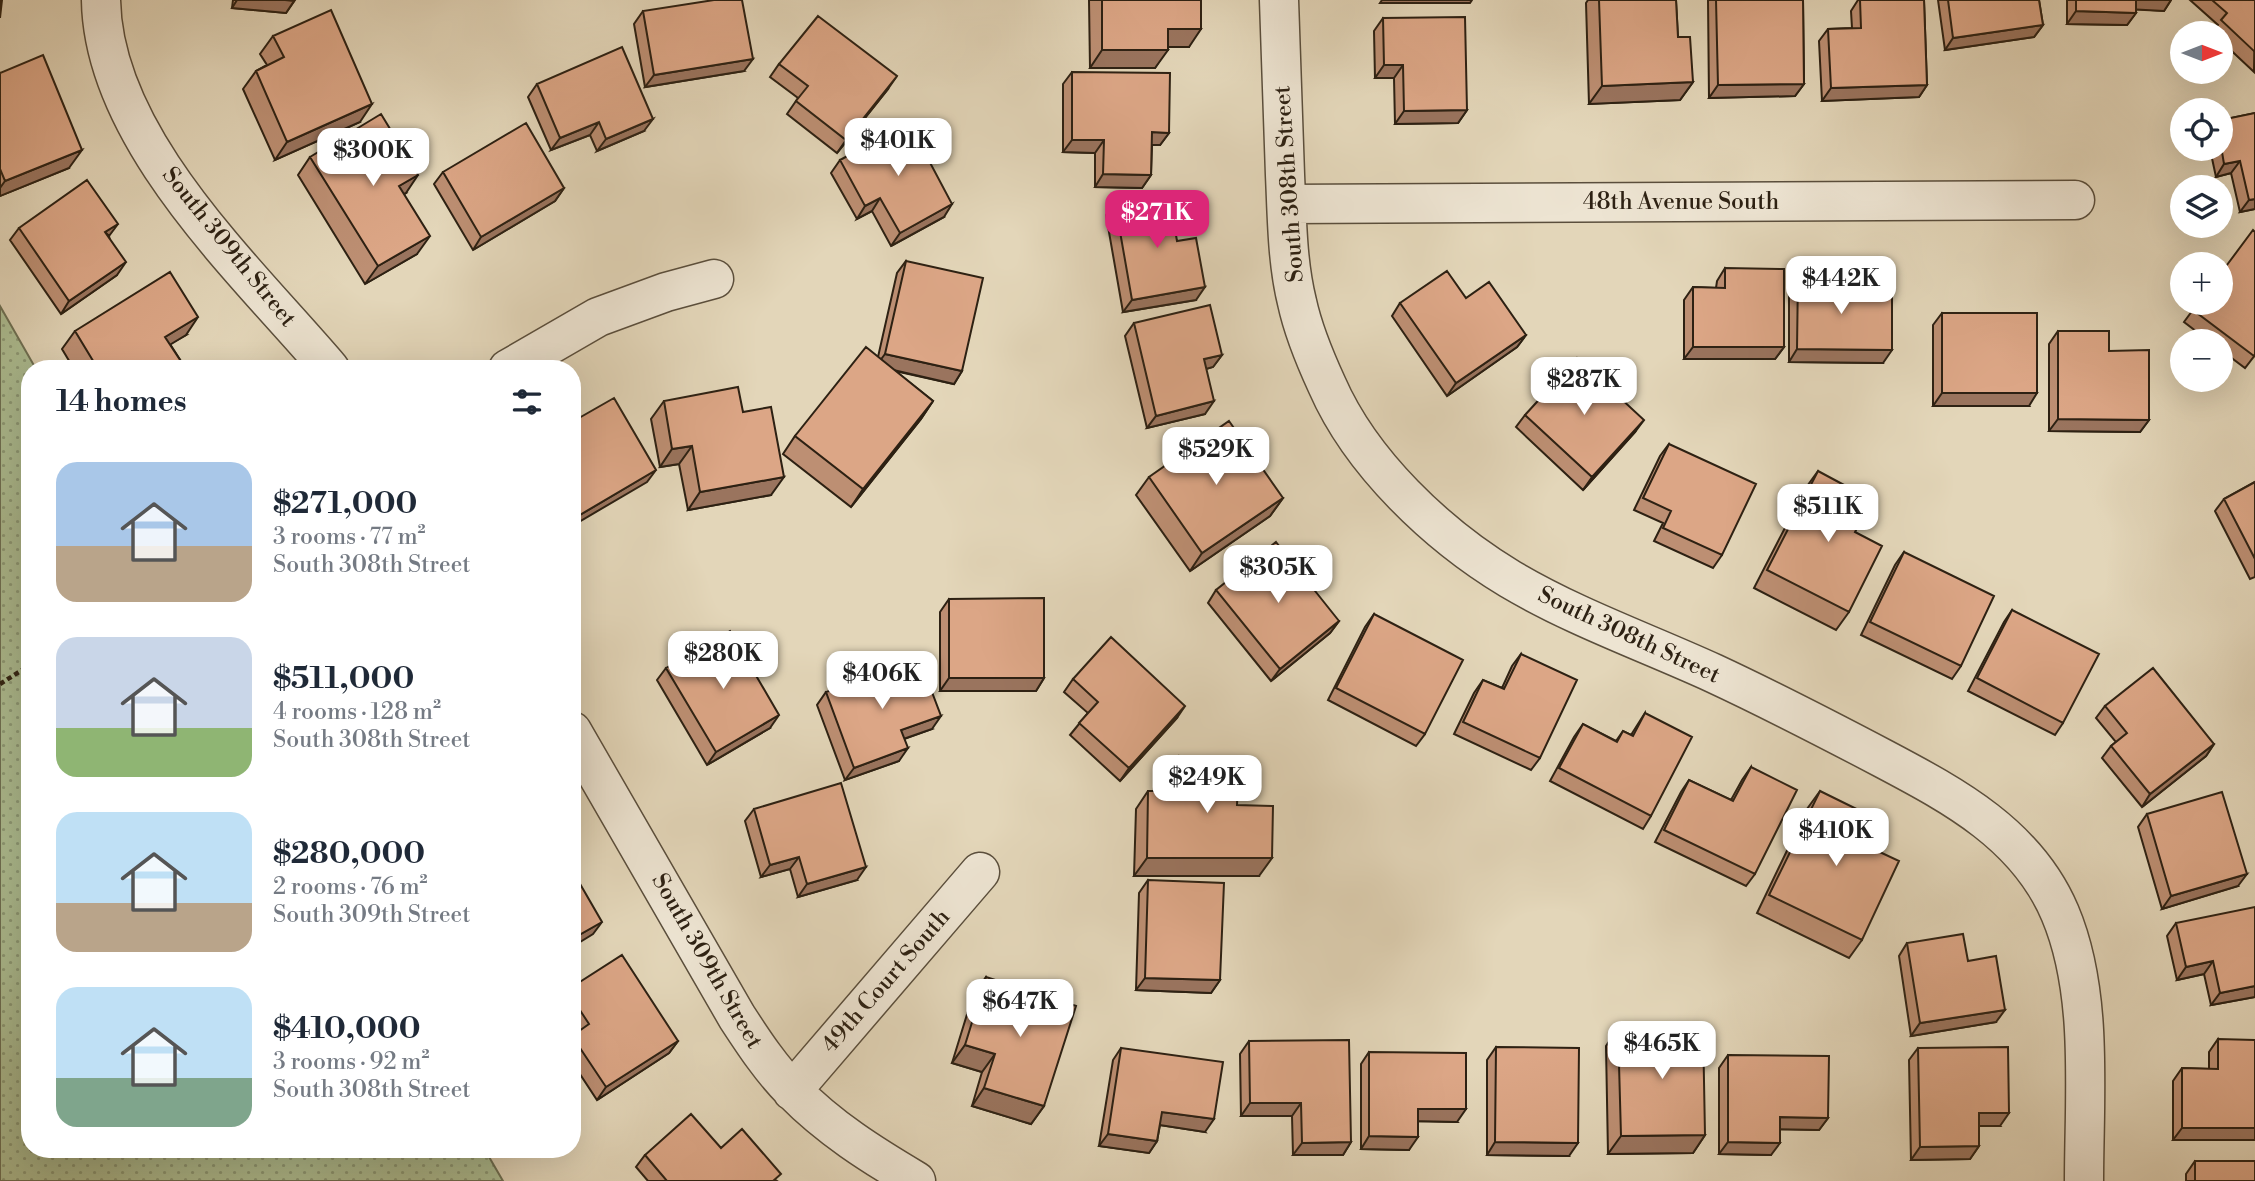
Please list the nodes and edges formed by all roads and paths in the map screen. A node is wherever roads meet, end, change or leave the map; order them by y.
1 (101, 0) edge
2 (1279, 0) edge
3 (2075, 200) dead end
4 (1287, 204) junction
5 (713, 279) dead end
6 (322, 360) edge
7 (524, 360) edge
8 (21, 671) edge
9 (0, 684) edge
10 (581, 747) edge
11 (980, 872) dead end
12 (792, 1091) junction
13 (916, 1181) edge
14 (2084, 1181) edge

1 - 6 street, South 309th Street
2 - 4 street, South 308th Street
3 - 4 street, 48th Avenue South
4 - 14 street, South 308th Street
5 - 7 street
8 - 9 path
10 - 12 street, South 309th Street
11 - 12 street, 49th Court South
12 - 13 street, South 309th Street

